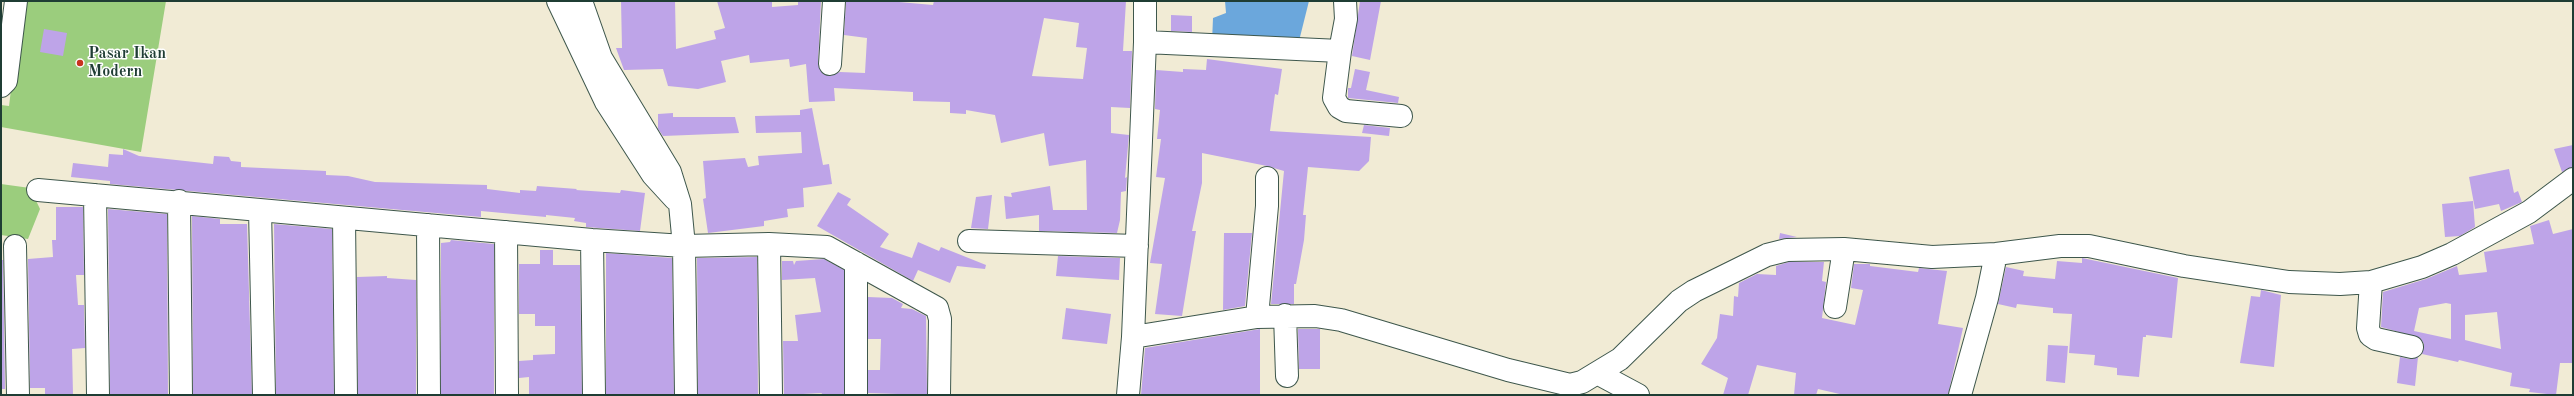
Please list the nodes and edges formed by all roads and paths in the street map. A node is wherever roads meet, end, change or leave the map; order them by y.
1 (16, 1) edge
2 (558, 1) edge
3 (581, 1) edge
4 (834, 1) edge
5 (1144, 1) edge
6 (1345, 1) edge
7 (1145, 42) junction
8 (1340, 51) junction
9 (830, 64) dead end
10 (1, 86) edge
11 (1401, 116) dead end
12 (1267, 178) dead end
13 (2573, 179) edge
14 (38, 190) dead end
15 (95, 195) junction
16 (179, 201) junction
17 (680, 204) junction
18 (260, 210) junction
19 (344, 218) junction
20 (428, 225) junction
21 (506, 232) junction
22 (592, 240) junction
23 (969, 241) dead end
24 (769, 244) junction
25 (15, 246) dead end
26 (684, 246) junction
27 (1137, 246) junction
28 (1844, 249) junction
29 (1996, 254) junction
30 (856, 263) junction
31 (2370, 282) junction
32 (1835, 307) dead end
33 (1285, 315) junction
34 (1257, 317) junction
35 (1133, 337) junction
36 (2412, 346) dead end
37 (1597, 373) junction
38 (1287, 376) dead end
39 (18, 395) edge
40 (98, 395) edge
41 (181, 395) edge
42 (264, 395) edge
43 (346, 395) edge
44 (429, 395) edge
45 (507, 395) edge
46 (594, 395) edge
47 (686, 395) edge
48 (772, 395) edge
49 (856, 395) edge
50 (939, 395) edge
51 (1128, 395) edge
52 (1638, 395) edge
53 (1960, 395) edge

1 - 10 street
2 - 17 street
3 - 17 street
4 - 9 street
5 - 7 street
6 - 8 street
7 - 8 street
7 - 27 street
8 - 11 street
12 - 34 street
13 - 31 street
14 - 15 street
15 - 16 street
15 - 40 street
16 - 18 street
16 - 41 street
17 - 26 street
18 - 19 street
18 - 42 street
19 - 20 street
19 - 43 street
20 - 21 street
20 - 44 street
21 - 22 street
21 - 45 street
22 - 26 street
22 - 46 street
23 - 27 street
24 - 26 street
24 - 30 street
24 - 48 street
25 - 39 street
26 - 47 street
27 - 35 street
28 - 29 street
28 - 32 street
28 - 37 street
29 - 31 street
29 - 53 street
30 - 49 street
30 - 50 street
31 - 36 street
33 - 34 street
33 - 37 street
33 - 38 street
34 - 35 street
35 - 51 street
37 - 52 street

